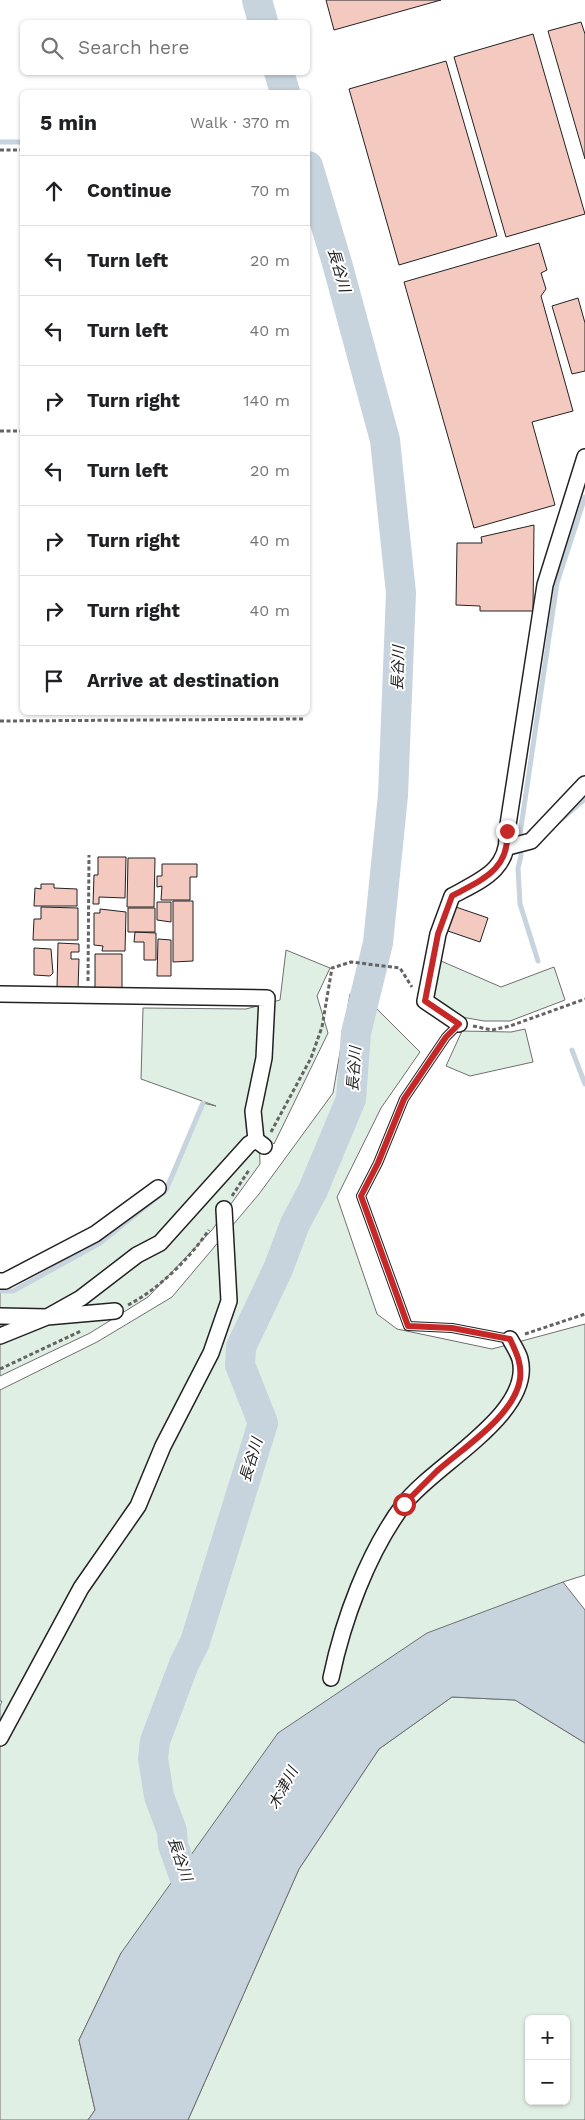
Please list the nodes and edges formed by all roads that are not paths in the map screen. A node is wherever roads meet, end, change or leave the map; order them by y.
1 (585, 457) edge
2 (585, 784) edge
3 (508, 847) junction
4 (0, 994) edge
5 (459, 1024) joint
6 (158, 1188) dead end
7 (224, 1209) dead end
8 (0, 1281) edge
9 (115, 1311) dead end
10 (0, 1316) edge
11 (47, 1317) junction
12 (0, 1336) edge
13 (510, 1339) joint
14 (331, 1678) dead end
15 (0, 1738) edge

1 - 3 street
2 - 3 street
3 - 5 street
4 - 11 street
5 - 13 lane
6 - 8 street
7 - 15 street
9 - 11 street
10 - 11 street
11 - 12 street
13 - 14 street

